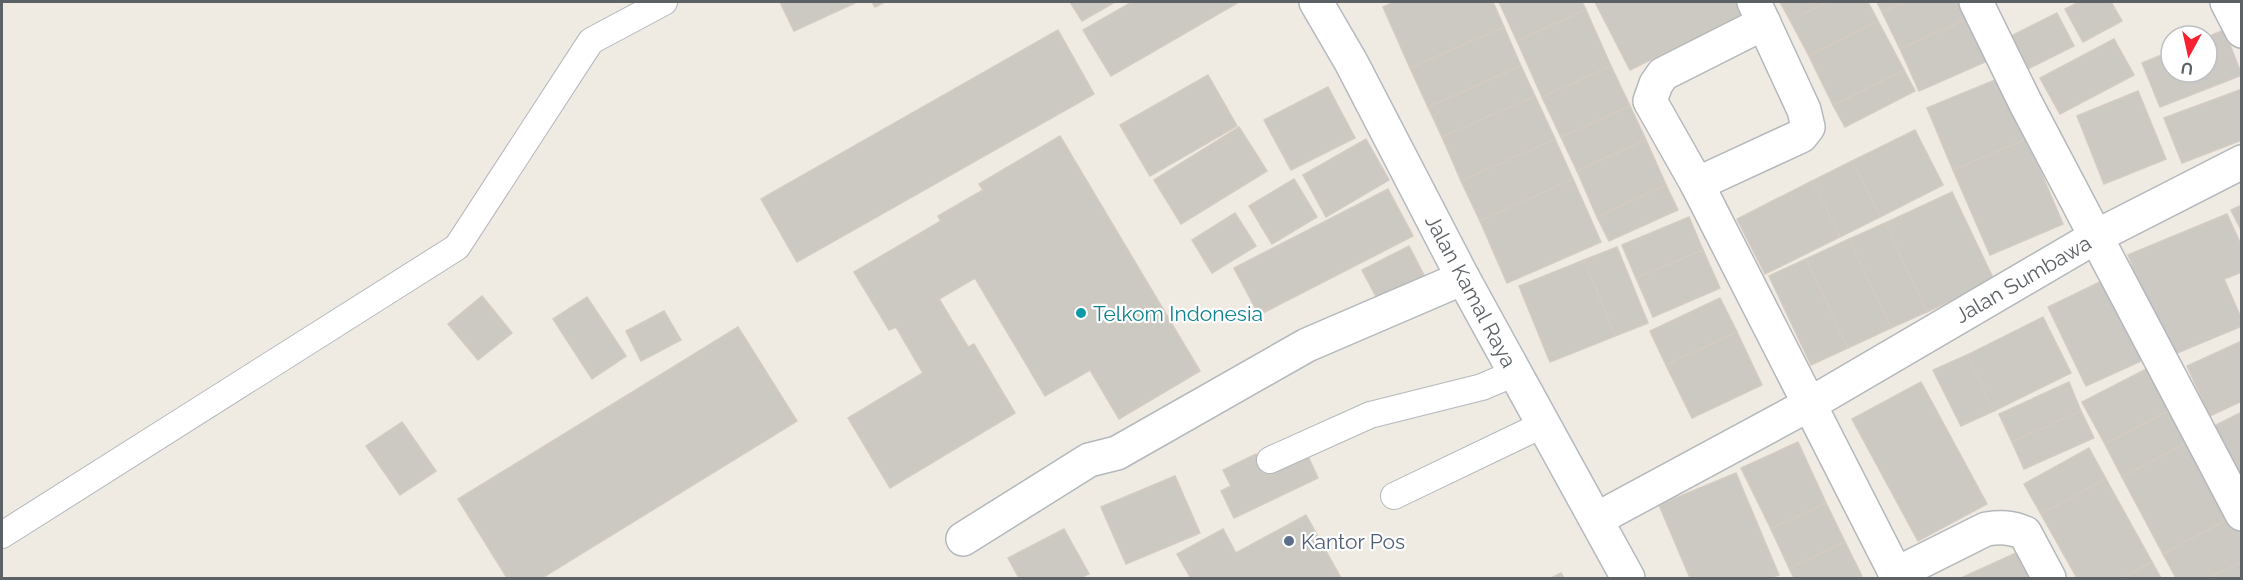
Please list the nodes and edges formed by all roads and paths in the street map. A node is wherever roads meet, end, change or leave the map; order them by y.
1 (663, 2) edge
2 (1976, 2) edge
3 (2227, 2) edge
4 (1324, 4) edge
5 (1759, 12) edge
6 (2241, 31) edge
7 (2241, 162) edge
8 (1697, 184) junction
9 (2097, 236) junction
10 (1463, 278) junction
11 (1515, 373) junction
12 (1809, 404) junction
13 (1544, 424) junction
14 (1270, 460) dead end
15 (1394, 496) dead end
16 (2241, 514) edge
17 (1597, 519) junction
18 (2, 535) edge
19 (963, 539) dead end
20 (1897, 576) edge
21 (1628, 579) edge
22 (2049, 579) edge

1 - 18 lane
2 - 9 street
3 - 6 street
4 - 10 street, Jalan Kamal Raya
5 - 8 street
5 - 8 street
7 - 9 street, Jalan Sumbawa
8 - 12 street
9 - 12 street, Jalan Sumbawa
9 - 16 street
10 - 11 street, Jalan Kamal Raya
10 - 19 street
11 - 13 street, Jalan Kamal Raya
11 - 14 lane
12 - 17 street, Jalan Sumbawa
12 - 20 street
13 - 15 lane
13 - 17 street, Jalan Kamal Raya
17 - 21 street, Jalan Kamal Raya
20 - 22 street

